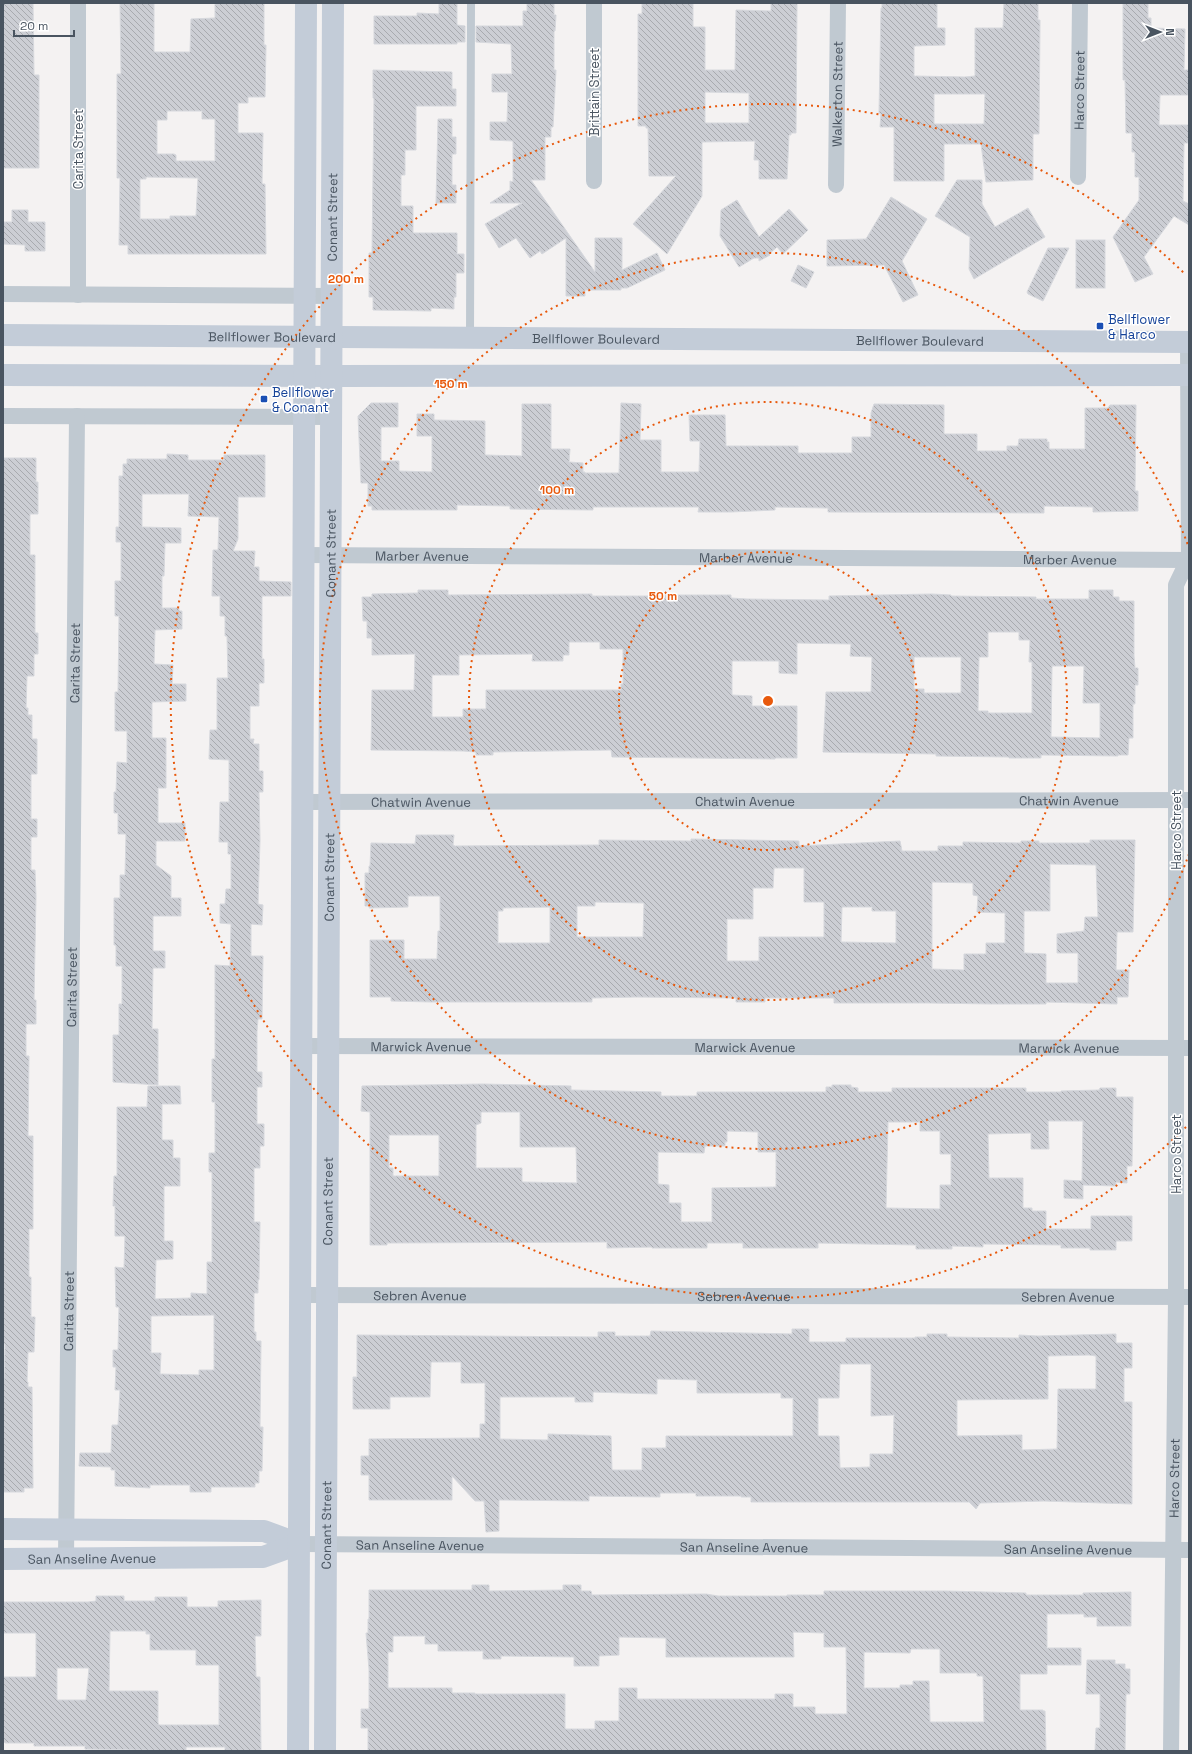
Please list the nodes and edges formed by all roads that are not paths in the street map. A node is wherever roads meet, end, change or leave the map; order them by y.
1 (78, 3) edge
2 (306, 3) edge
3 (333, 3) edge
4 (471, 3) edge
5 (594, 3) edge
6 (838, 3) edge
7 (1080, 3) edge
8 (1078, 176) dead end
9 (594, 181) dead end
10 (836, 185) dead end
11 (3, 294) edge
12 (78, 295) junction
13 (304, 296) junction
14 (332, 296) junction
15 (3, 336) edge
16 (470, 337) junction
17 (304, 338) junction
18 (332, 338) junction
19 (1189, 342) edge
20 (3, 374) edge
21 (1188, 375) edge
22 (304, 376) junction
23 (332, 376) junction
24 (3, 416) edge
25 (77, 416) junction
26 (304, 417) junction
27 (332, 417) junction
28 (303, 555) junction
29 (331, 555) junction
30 (1189, 560) edge
31 (1183, 800) edge
32 (302, 802) junction
33 (329, 802) junction
34 (301, 1046) junction
35 (328, 1047) junction
36 (1182, 1048) edge
37 (300, 1295) junction
38 (327, 1295) junction
39 (1183, 1297) edge
40 (3, 1529) edge
41 (66, 1530) junction
42 (299, 1544) junction
43 (326, 1544) junction
44 (1181, 1550) edge
45 (66, 1558) junction
46 (3, 1559) edge
47 (298, 1751) edge
48 (325, 1751) edge
49 (1171, 1751) edge

1 - 12 street, Carita Street
2 - 13 street, Conant Street
3 - 14 street, Conant Street
4 - 16 lane
5 - 9 street, Brittain Street
6 - 10 street, Walkerton Street
7 - 8 street, Harco Street
11 - 12 street
12 - 13 street
13 - 14 street
13 - 17 street, Conant Street
14 - 18 street, Conant Street
15 - 17 street, Bellflower Boulevard
16 - 18 street, Bellflower Boulevard
16 - 19 street, Bellflower Boulevard
17 - 18 street, Bellflower Boulevard
17 - 22 street, Conant Street
18 - 23 street, Conant Street
19 - 21 street, Harco Street
20 - 22 street
21 - 23 street
21 - 30 street, Harco Street
22 - 23 street
22 - 26 street, Conant Street
23 - 27 street, Conant Street
24 - 25 street
25 - 26 street
25 - 41 street, Carita Street
26 - 27 street
26 - 28 street, Conant Street
27 - 29 street, Conant Street
28 - 29 street, Marber Avenue
28 - 32 street, Conant Street
29 - 30 street, Marber Avenue
29 - 33 street, Conant Street
30 - 31 street, Harco Street
31 - 33 street, Chatwin Avenue
31 - 36 street, Harco Street
32 - 33 street, Chatwin Avenue
32 - 34 street, Conant Street
33 - 35 street, Conant Street
34 - 35 street, Marwick Avenue
34 - 37 street, Conant Street
35 - 36 street, Marwick Avenue
35 - 38 street, Conant Street
36 - 39 street, Harco Street
37 - 38 street, Sebren Avenue
37 - 42 street, Conant Street
38 - 39 street, Sebren Avenue
38 - 43 street, Conant Street
39 - 44 street, Harco Street
40 - 41 street, San Anseline Avenue
41 - 42 street, San Anseline Avenue
41 - 45 street, Carita Street
42 - 43 street, San Anseline Avenue
42 - 45 street, San Anseline Avenue
42 - 47 street, Conant Street
43 - 44 street, San Anseline Avenue
43 - 48 street, Conant Street
44 - 49 street, Harco Street
45 - 46 street, San Anseline Avenue

